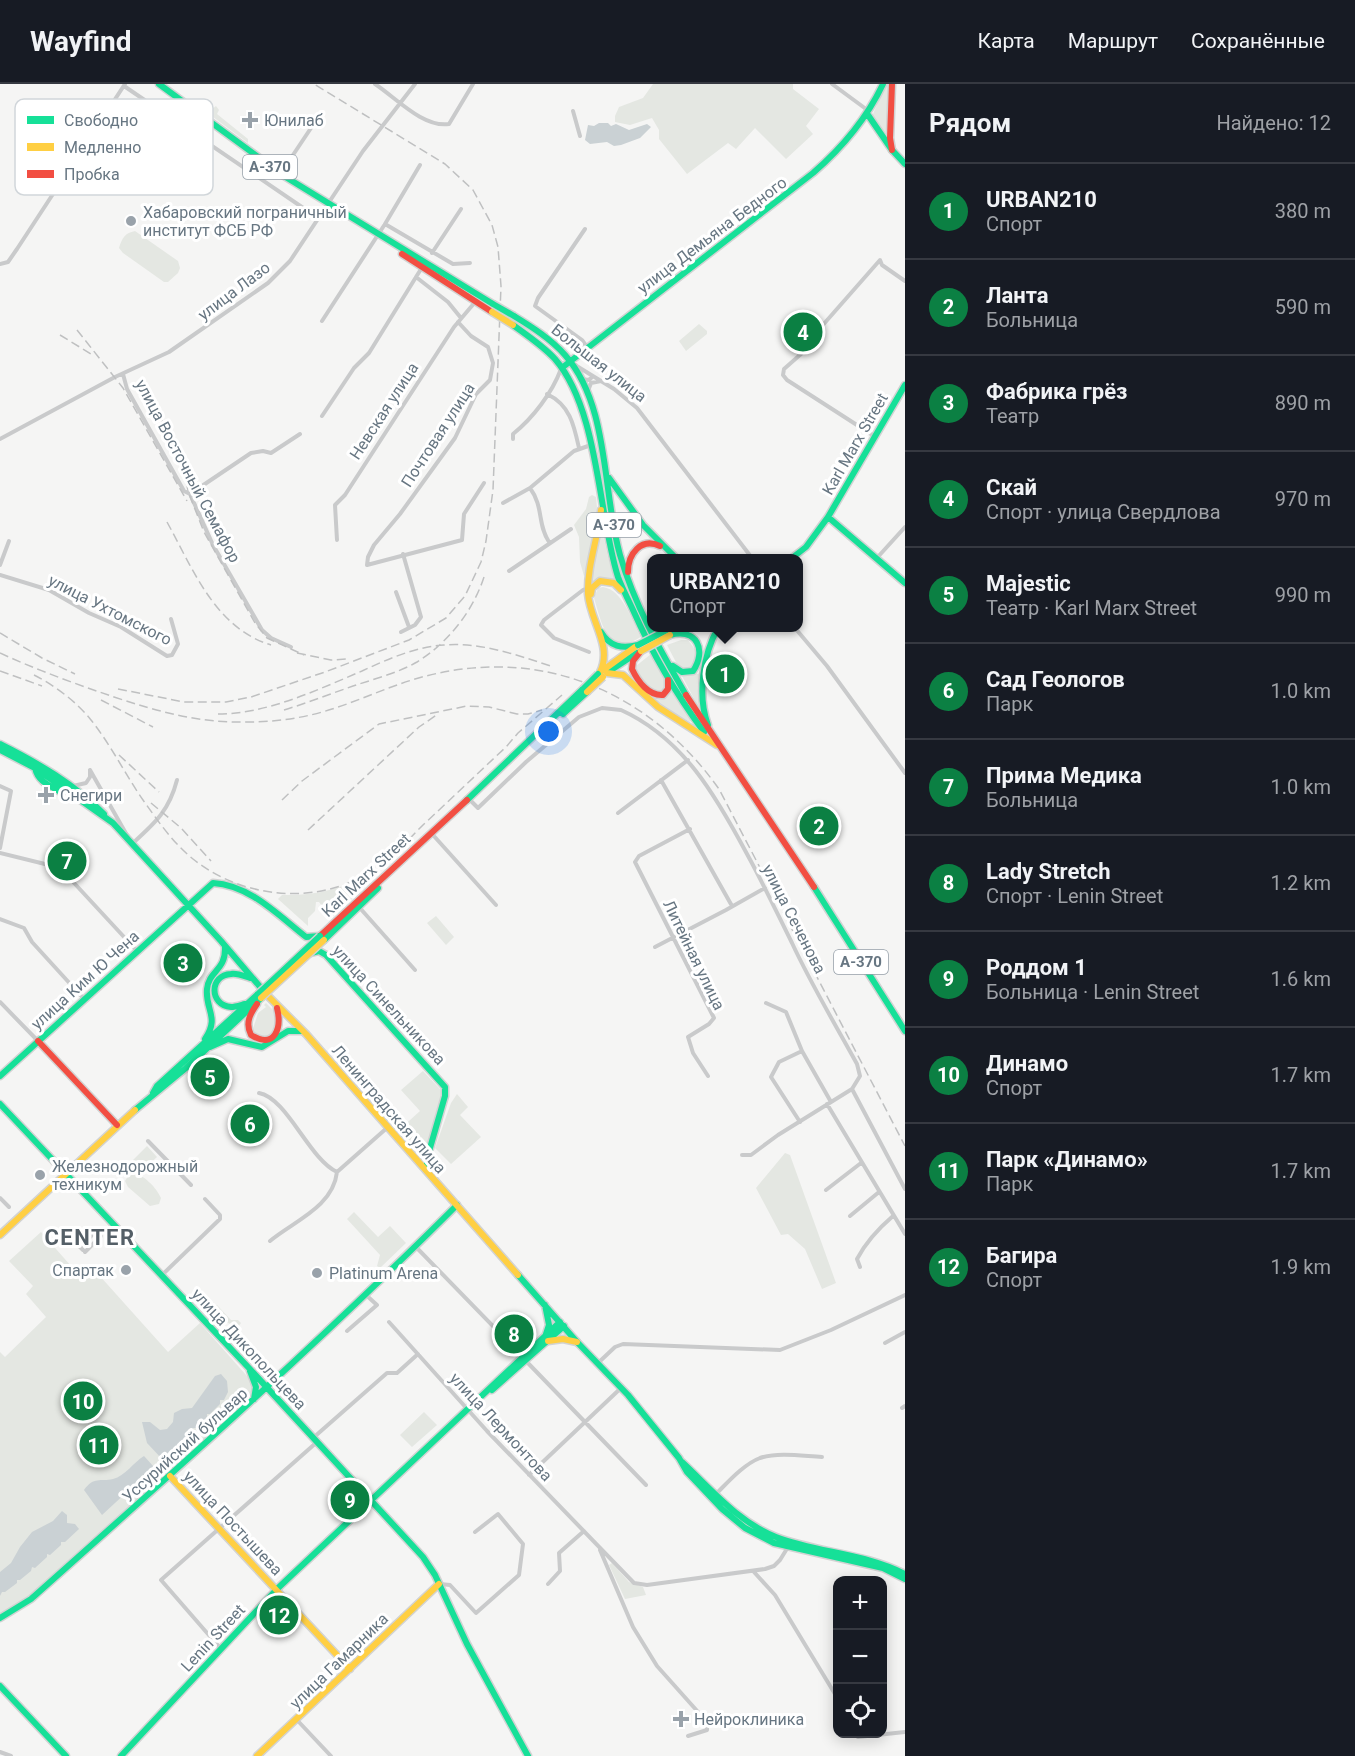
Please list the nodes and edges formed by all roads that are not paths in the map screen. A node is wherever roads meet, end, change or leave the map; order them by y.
1 (159, 84) edge
2 (375, 84) edge
3 (415, 84) edge
4 (473, 84) edge
5 (832, 84) edge
6 (883, 84) edge
7 (892, 84) edge
8 (124, 85) edge
9 (115, 99) edge
10 (144, 99) edge
11 (182, 99) edge
12 (399, 104) junction
13 (573, 111) dead end
14 (868, 115) junction
15 (213, 121) edge
16 (313, 125) dead end
17 (580, 136) dead end
18 (213, 146) edge
19 (892, 150) junction
20 (905, 164) edge
21 (420, 165) dead end
22 (281, 174) junction
23 (52, 195) edge
24 (327, 205) junction
25 (461, 208) dead end
26 (318, 218) junction
27 (385, 224) junction
28 (585, 229) dead end
29 (380, 237) junction
30 (432, 252) junction
31 (426, 261) junction
32 (470, 263) dead end
33 (0, 264) edge
34 (422, 268) junction
35 (416, 277) junction
36 (905, 281) edge
37 (480, 295) junction
38 (476, 302) junction
39 (459, 320) junction
40 (322, 321) dead end
41 (587, 347) junction
42 (569, 361) junction
43 (563, 368) junction
44 (123, 374) junction
45 (593, 376) junction
46 (580, 379) junction
47 (602, 381) junction
48 (905, 385) edge
49 (548, 394) junction
50 (589, 400) junction
51 (322, 416) dead end
52 (300, 434) dead end
53 (875, 437) junction
54 (0, 439) edge
55 (513, 439) dead end
56 (591, 445) junction
57 (579, 448) junction
58 (604, 467) junction
59 (484, 483) dead end
60 (600, 485) junction
61 (530, 488) junction
62 (190, 494) junction
63 (503, 503) dead end
64 (828, 517) junction
65 (905, 527) edge
66 (571, 530) dead end
67 (337, 540) dead end
68 (9, 541) dead end
69 (549, 543) junction
70 (404, 554) junction
71 (668, 554) edge
72 (672, 554) edge
73 (750, 554) edge
74 (797, 554) edge
75 (803, 554) edge
76 (875, 560) junction
77 (0, 566) edge
78 (509, 571) dead end
79 (0, 575) edge
80 (629, 582) junction
81 (905, 583) edge
82 (588, 589) junction
83 (396, 592) dead end
84 (647, 618) edge
85 (171, 619) dead end
86 (637, 619) junction
87 (409, 627) junction
88 (400, 632) dead end
89 (654, 632) edge
90 (667, 632) edge
91 (674, 632) edge
92 (716, 632) edge
93 (799, 632) edge
94 (291, 647) dead end
95 (640, 648) junction
96 (589, 652) dead end
97 (654, 652) junction
98 (668, 661) junction
99 (602, 674) junction
100 (585, 690) junction
101 (0, 744) edge
102 (720, 746) junction
103 (0, 750) edge
104 (519, 754) junction
105 (688, 760) junction
106 (526, 762) junction
107 (905, 773) edge
108 (177, 780) dead end
109 (661, 780) junction
110 (0, 786) edge
111 (73, 786) junction
112 (470, 800) junction
113 (111, 806) junction
114 (618, 813) dead end
115 (111, 821) junction
116 (690, 829) junction
117 (433, 835) junction
118 (132, 842) junction
119 (0, 851) edge
120 (765, 888) junction
121 (188, 904) junction
122 (496, 905) dead end
123 (732, 906) junction
124 (358, 907) junction
125 (0, 919) edge
126 (304, 936) junction
127 (322, 938) junction
128 (672, 938) junction
129 (223, 942) junction
130 (655, 947) dead end
131 (137, 951) junction
132 (306, 953) junction
133 (326, 955) junction
134 (415, 970) dead end
135 (219, 973) junction
136 (253, 980) junction
137 (259, 996) junction
138 (84, 999) junction
139 (0, 1002) edge
140 (766, 1003) dead end
141 (274, 1004) junction
142 (905, 1031) edge
143 (305, 1033) junction
144 (277, 1036) junction
145 (38, 1041) junction
146 (209, 1047) junction
147 (802, 1051) junction
148 (191, 1054) junction
149 (0, 1076) edge
150 (708, 1076) dead end
151 (852, 1089) junction
152 (259, 1093) dead end
153 (153, 1094) junction
154 (829, 1103) junction
155 (0, 1104) edge
156 (800, 1122) junction
157 (117, 1125) junction
158 (388, 1127) junction
159 (148, 1141) dead end
160 (428, 1155) junction
161 (742, 1155) dead end
162 (416, 1160) junction
163 (861, 1163) junction
164 (426, 1170) junction
165 (337, 1172) junction
166 (66, 1174) junction
167 (191, 1185) dead end
168 (905, 1189) edge
169 (826, 1190) dead end
170 (879, 1192) junction
171 (0, 1198) edge
172 (205, 1198) dead end
173 (457, 1205) junction
174 (9, 1207) dead end
175 (850, 1216) dead end
176 (893, 1216) junction
177 (96, 1231) dead end
178 (905, 1234) edge
179 (0, 1235) edge
180 (101, 1236) dead end
181 (89, 1238) junction
182 (270, 1241) dead end
183 (94, 1243) junction
184 (415, 1246) junction
185 (860, 1267) dead end
186 (162, 1275) junction
187 (366, 1295) junction
188 (905, 1295) edge
189 (544, 1303) junction
190 (389, 1322) dead end
191 (562, 1324) junction
192 (347, 1331) dead end
193 (905, 1332) edge
194 (545, 1340) junction
195 (577, 1342) junction
196 (885, 1343) dead end
197 (418, 1354) junction
198 (524, 1359) junction
199 (597, 1363) junction
200 (248, 1367) junction
201 (268, 1388) junction
202 (621, 1388) junction
203 (252, 1402) junction
204 (467, 1410) junction
205 (585, 1422) junction
206 (315, 1440) junction
207 (822, 1457) dead end
208 (529, 1474) junction
209 (170, 1476) junction
210 (646, 1485) dead end
211 (713, 1497) junction
212 (371, 1500) junction
213 (218, 1529) junction
214 (584, 1531) junction
215 (475, 1532) dead end
216 (790, 1544) junction
217 (599, 1546) junction
218 (754, 1572) junction
219 (905, 1574) edge
220 (905, 1579) edge
221 (440, 1584) junction
222 (548, 1584) dead end
223 (277, 1589) junction
224 (0, 1618) edge
225 (221, 1649) junction
226 (350, 1669) junction
227 (0, 1686) edge
228 (833, 1692) edge
229 (297, 1720) junction
230 (905, 1732) edge
231 (887, 1733) edge
232 (688, 1736) dead end
233 (0, 1752) edge
234 (11, 1756) edge
235 (66, 1756) edge
236 (121, 1756) edge
237 (257, 1756) edge
238 (331, 1756) edge
239 (528, 1756) edge

1 - 11 main road, Большая улица / А-370
2 - 12 street
3 - 12 street, улица Лазо
4 - 12 street
5 - 14 street
6 - 14 main road, улица Демьяна Бедного
7 - 19 main road
8 - 9 street
8 - 10 street
12 - 24 street, улица Лазо
13 - 17 street
14 - 19 main road
14 - 41 main road, улица Демьяна Бедного
15 - 22 main road, Большая улица / А-370
16 - 22 street
18 - 26 street
19 - 20 main road
21 - 27 street
22 - 24 main road, Большая улица / А-370
23 - 33 street
24 - 26 street, улица Лазо
24 - 29 main road, Большая улица / А-370
25 - 30 street
26 - 44 street, улица Лазо
27 - 29 street
27 - 30 street
28 - 41 street
29 - 31 main road, Большая улица / А-370
29 - 34 main road, Большая улица / А-370
29 - 40 street
30 - 32 street
31 - 34 street
31 - 37 main road, Большая улица / А-370
34 - 35 street
34 - 38 main road, Большая улица / А-370
35 - 39 street, Почтовая улица
35 - 51 street
36 - 53 street
37 - 38 street, Невская улица
37 - 42 main road, Большая улица / А-370, bridge
38 - 39 street, Невская улица
38 - 43 main road, Большая улица / А-370, bridge
39 - 67 street, Невская улица
39 - 70 street, Почтовая улица
41 - 42 main road, улица Демьяна Бедного
42 - 43 main road, улица Демьяна Бедного
42 - 45 street, Большая улица
42 - 46 main road, А-370
43 - 49 street
43 - 56 main road, А-370
44 - 54 street, улица Лазо
44 - 62 street, улица Восточный Семафор
45 - 46 street
45 - 47 street, Большая улица
46 - 50 main road, А-370
47 - 50 street
47 - 73 street, Большая улица
48 - 53 main road, Karl Marx Street
49 - 55 street
49 - 57 street
50 - 58 main road, А-370
52 - 62 street
53 - 64 main road, Karl Marx Street
56 - 57 street
56 - 60 main road, А-370
57 - 61 street
58 - 72 main road
58 - 80 main road, А-370
59 - 70 street
60 - 82 main road
60 - 86 main road, А-370
61 - 63 street
61 - 69 street
62 - 94 street, улица Восточный Семафор
64 - 74 main road, Karl Marx Street
64 - 75 main road, Karl Marx Street
64 - 76 main road
65 - 76 street
66 - 69 street
68 - 77 street
69 - 78 street
70 - 87 street
71 - 80 main road
76 - 81 main road
79 - 85 street, улица Ухтомского
80 - 84 main road, А-370
82 - 96 street
82 - 99 main road
83 - 87 street
86 - 95 main road
86 - 97 main road, А-370
87 - 88 street
89 - 98 main road, А-370
90 - 95 main road, bridge
91 - 98 main road
92 - 102 main road
93 - 107 street
95 - 97 main road
95 - 99 main road
97 - 102 main road, А-370
98 - 102 main road, А-370
99 - 100 main road, bridge
99 - 102 main road
100 - 104 main road, Karl Marx Street
100 - 127 main road, Karl Marx Street
101 - 111 main road
102 - 142 main road, А-370
103 - 115 main road
104 - 106 street
104 - 112 main road, Karl Marx Street
105 - 106 street, улица Сеченова
105 - 109 street
105 - 120 street, улица Сеченова
106 - 112 street, улица Сеченова
108 - 118 street
109 - 114 street
109 - 116 street
110 - 119 street
111 - 113 street, Ленинградская улица
111 - 115 main road
112 - 117 main road, Karl Marx Street
113 - 115 street
113 - 118 street, Ленинградская улица
115 - 118 main road
116 - 123 street
116 - 128 street, Литейная улица
117 - 122 street
117 - 124 main road, Karl Marx Street
118 - 121 main road, Ленинградская улица
119 - 131 street
120 - 123 street
120 - 151 street, улица Сеченова
121 - 126 main road
121 - 129 main road, Ленинградская улица
121 - 131 main road, улица Ким Ю Чена
123 - 128 street
124 - 127 main road, Karl Marx Street
124 - 134 street
125 - 138 street
126 - 127 main road, улица Синельникова
126 - 132 main road
127 - 132 main road, Karl Marx Street, bridge
127 - 133 main road
128 - 130 street
128 - 150 street, Литейная улица
129 - 135 main road
129 - 136 main road, Ленинградская улица
131 - 138 main road, улица Ким Ю Чена
132 - 133 main road, улица Синельникова
132 - 137 main road, Karl Marx Street, bridge
133 - 160 main road, улица Синельникова
135 - 136 main road
135 - 137 main road
135 - 148 main road
136 - 141 main road, Ленинградская улица
137 - 144 main road
137 - 146 main road, Karl Marx Street
137 - 148 main road, Karl Marx Street
138 - 145 main road, улица Ким Ю Чена
139 - 145 street
140 - 147 street
141 - 143 main road, Ленинградская улица
141 - 144 main road
143 - 144 main road
143 - 158 main road, Ленинградская улица
144 - 146 main road
145 - 149 main road, улица Ким Ю Чена
145 - 157 main road
146 - 153 main road, Karl Marx Street
147 - 154 street
147 - 156 street
148 - 153 main road, Karl Marx Street
151 - 154 street
151 - 168 street
152 - 165 street
153 - 157 main road, Karl Marx Street
154 - 156 street
154 - 163 street
155 - 166 main road, улица Дикопольцева
156 - 161 street
157 - 166 main road, Karl Marx Street
158 - 162 main road, Ленинградская улица
158 - 165 street
159 - 167 street
160 - 162 main road
160 - 164 main road, улица Синельникова
162 - 164 main road, Ленинградская улица
163 - 169 street
163 - 170 street
164 - 173 main road, Ленинградская улица
165 - 182 street
166 - 179 main road, Karl Marx Street
166 - 186 main road, улица Дикопольцева
170 - 175 street
170 - 176 street
171 - 174 street
172 - 186 street
173 - 184 main road, Уссурийский бульвар
173 - 189 main road, Ленинградская улица
176 - 178 street
176 - 185 street
177 - 181 street
180 - 183 street
181 - 183 street
181 - 183 street
184 - 187 main road, Уссурийский бульвар
184 - 198 street
186 - 200 main road, улица Дикопольцева
187 - 192 street
187 - 201 main road, Уссурийский бульвар
188 - 199 street
189 - 191 main road, Ленинградская улица
189 - 194 main road
190 - 197 street, улица Лермонтова
191 - 194 main road, Lenin Street
191 - 195 main road, Ленинградская улица
193 - 196 street
194 - 195 main road
194 - 198 main road, Lenin Street
195 - 199 main road, Ленинградская улица
197 - 204 street, улица Лермонтова
197 - 206 street
198 - 204 main road, Lenin Street
198 - 205 street
199 - 202 main road, Ленинградская улица
200 - 201 main road, улица Дикопольцева
200 - 203 main road
201 - 203 main road, Уссурийский бульвар
201 - 206 main road, улица Дикопольцева
202 - 205 street
202 - 211 main road, Ленинградская улица
203 - 209 main road, Уссурийский бульвар
204 - 208 street, улица Лермонтова
204 - 212 main road, Lenin Street
205 - 208 street
205 - 210 street
206 - 212 main road, улица Дикопольцева
206 - 213 street
207 - 211 street
208 - 214 street, улица Лермонтова
209 - 213 main road, улица Постышева
209 - 224 main road, Уссурийский бульвар
211 - 216 main road, Ленинградская улица
212 - 221 main road, улица Дикопольцева
212 - 223 main road, Lenin Street
213 - 223 main road, улица Постышева
213 - 225 street
214 - 217 street, улица Лермонтова
214 - 222 street
215 - 221 street, улица Дикопольцева
216 - 218 street
216 - 219 main road
216 - 220 main road
217 - 218 street, улица Лермонтова
217 - 232 street, улица Лермонтова
218 - 228 street
221 - 226 main road, улица Гамарника
221 - 239 main road
223 - 225 main road, Lenin Street
223 - 226 main road, улица Постышева
225 - 236 main road, Lenin Street
226 - 229 main road, улица Гамарника
227 - 235 main road
229 - 237 main road, улица Гамарника
229 - 238 street
230 - 231 street
233 - 234 street

